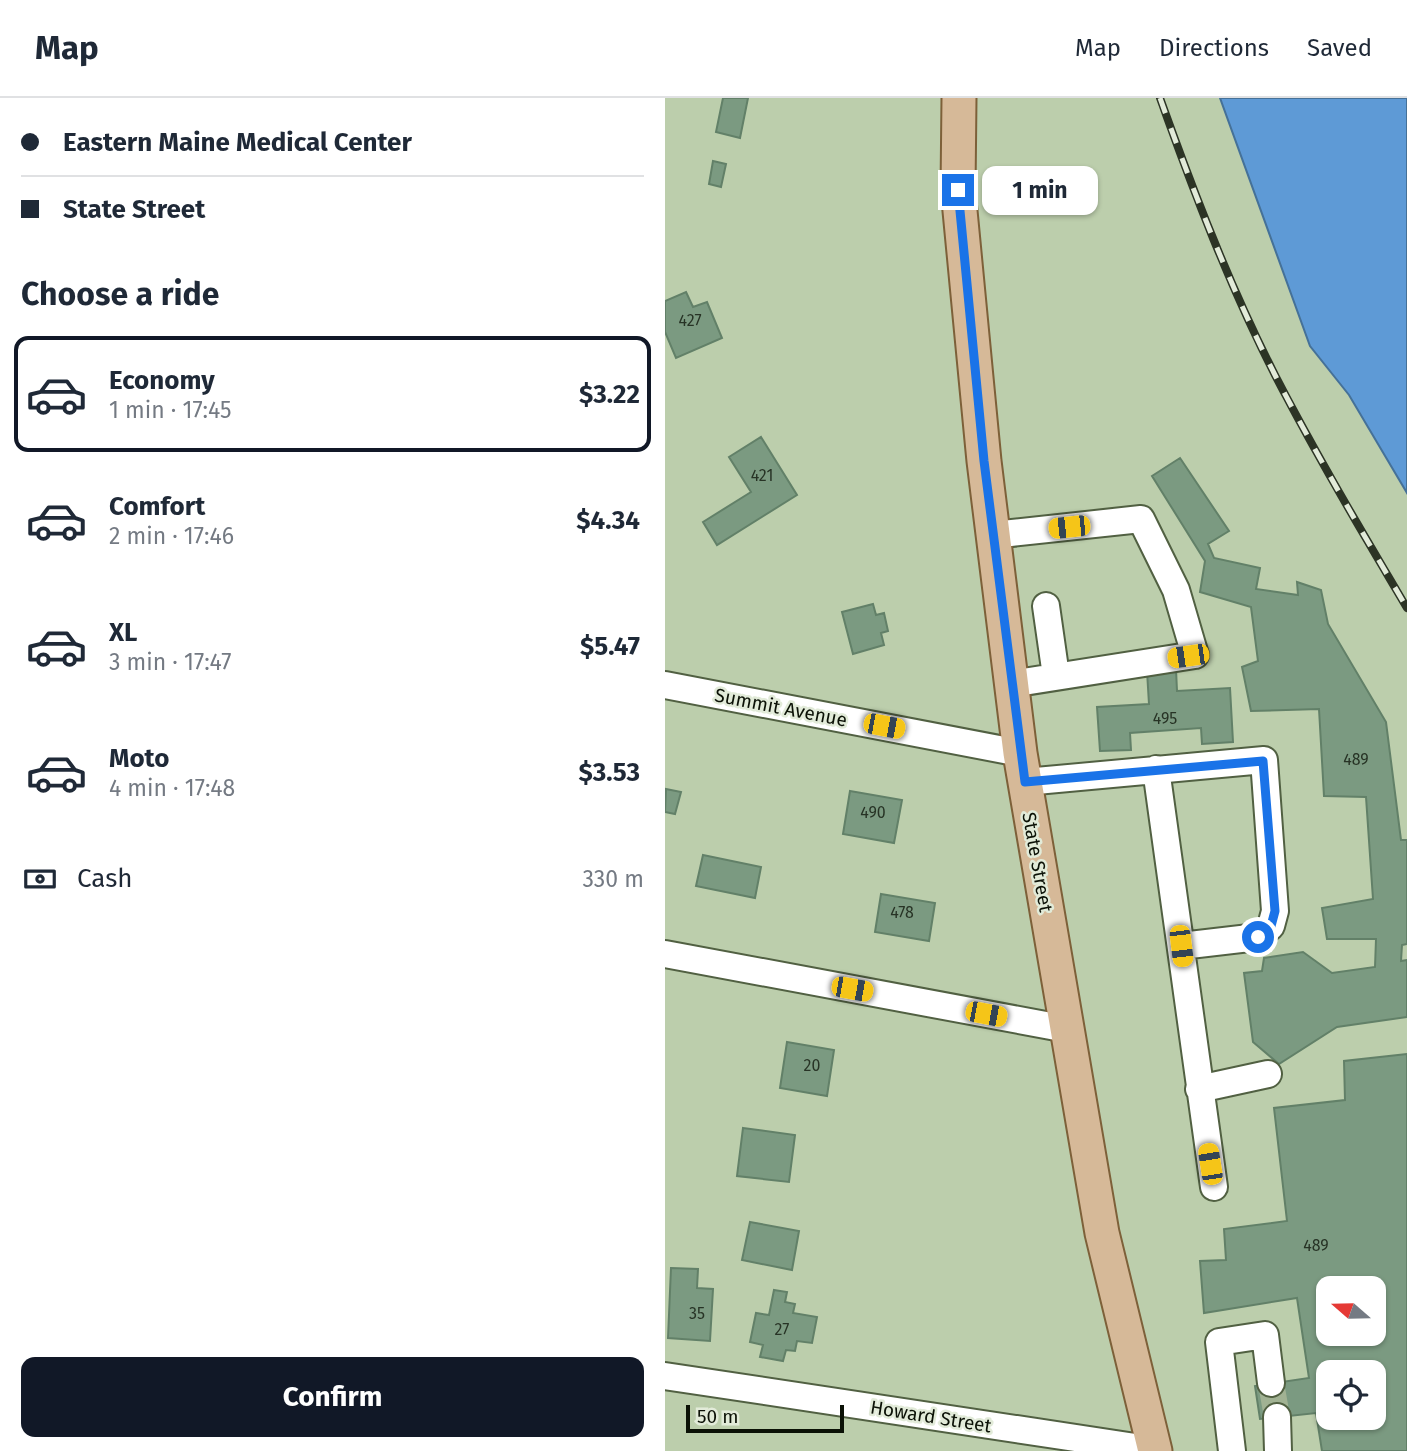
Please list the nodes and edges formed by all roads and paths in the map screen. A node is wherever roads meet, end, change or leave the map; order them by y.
1 (958, 98) edge
2 (993, 535) junction
3 (1046, 606) dead end
4 (1056, 676) junction
5 (1011, 684) junction
6 (665, 685) edge
7 (1022, 767) junction
8 (1156, 769) junction
9 (1181, 946) junction
10 (665, 954) edge
11 (1067, 1030) junction
12 (1268, 1074) dead end
13 (1199, 1089) junction
14 (1214, 1187) dead end
15 (665, 1376) edge
16 (1271, 1383) tunnel mouth
17 (1277, 1417) tunnel mouth
18 (1155, 1451) edge
19 (1232, 1451) edge
20 (1278, 1451) edge

1 - 2 main road, State Street
2 - 4 street
2 - 5 main road, State Street
3 - 4 street
4 - 5 street
5 - 7 main road, State Street
6 - 7 street, Summit Avenue
7 - 8 street, Summit Avenue
7 - 11 main road, State Street
8 - 9 street
8 - 9 street, Summit Avenue
9 - 13 street
10 - 11 street
11 - 18 main road, State Street
12 - 13 street
13 - 14 street
15 - 18 street, Howard Street
16 - 19 street
17 - 20 street

